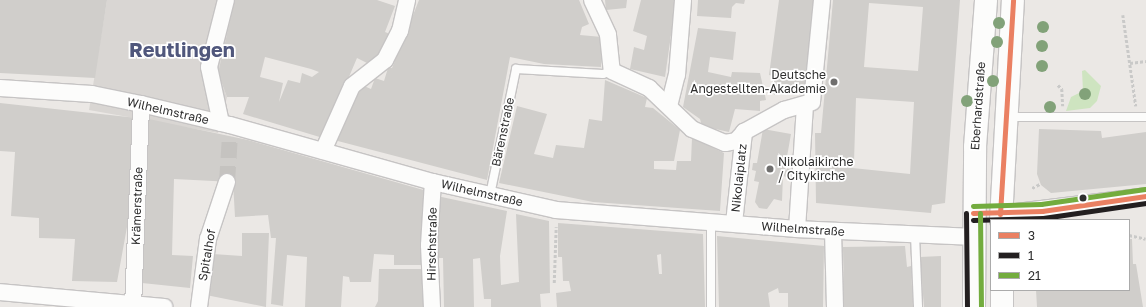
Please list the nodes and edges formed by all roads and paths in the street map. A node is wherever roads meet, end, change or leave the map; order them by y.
1 (226, 0) edge
2 (407, 0) edge
3 (592, 0) edge
4 (683, 0) edge
5 (822, 0) edge
6 (986, 0) edge
7 (1013, 0) edge
8 (1122, 16) dead end
9 (1146, 61) edge
10 (1130, 63) junction
11 (612, 71) junction
12 (1058, 85) dead end
13 (0, 88) edge
14 (141, 104) junction
15 (669, 106) junction
16 (805, 106) junction
17 (1142, 116) edge
18 (1004, 117) junction
19 (1058, 117) junction
20 (227, 128) junction
21 (744, 132) junction
22 (323, 151) junction
23 (227, 182) tunnel mouth
24 (433, 182) junction
25 (1040, 184) dead end
26 (1032, 188) dead end
27 (490, 194) junction
28 (1146, 196) edge
29 (556, 210) junction
30 (973, 212) junction
31 (1000, 217) edge
32 (711, 222) junction
33 (734, 223) junction
34 (798, 229) junction
35 (834, 231) junction
36 (914, 234) junction
37 (1130, 235) edge
38 (973, 237) junction
39 (1146, 239) edge
40 (554, 283) dead end
41 (1002, 291) edge
42 (0, 292) edge
43 (59, 302) edge
44 (133, 305) edge
45 (164, 307) edge
46 (199, 307) edge
47 (432, 307) edge
48 (711, 307) edge
49 (835, 307) edge
50 (918, 307) edge
51 (974, 307) edge
52 (1002, 307) edge

1 - 20 street
2 - 22 street
3 - 11 street
4 - 15 street
5 - 16 street
6 - 30 main road, Eberhardstraße
7 - 18 main road
8 - 10 path
9 - 10 path
10 - 17 path
11 - 15 street
11 - 27 lane, Bärenstraße
12 - 19 path
13 - 14 street, Wilhelmstraße
14 - 20 street, Wilhelmstraße
14 - 44 street, Krämerstraße
15 - 21 street, Nikolaiplatz
16 - 21 street, Nikolaiplatz
16 - 34 street
17 - 19 lane
18 - 19 lane
18 - 31 main road
20 - 22 street, Wilhelmstraße
21 - 33 street, Nikolaiplatz
22 - 24 street, Wilhelmstraße
23 - 46 street, Spitalhof
24 - 27 street, Wilhelmstraße
24 - 47 street, Hirschstraße
25 - 26 path
27 - 29 street, Wilhelmstraße
28 - 31 street
29 - 32 street, Wilhelmstraße
29 - 40 path
30 - 31 lane
30 - 38 main road, Eberhardstraße
32 - 33 street, Wilhelmstraße
32 - 48 lane
33 - 34 street, Wilhelmstraße
34 - 35 street, Wilhelmstraße
35 - 36 street, Wilhelmstraße
35 - 49 street
36 - 38 street, Wilhelmstraße
36 - 50 lane
37 - 39 path
38 - 51 main road, Eberhardstraße
41 - 52 main road
42 - 43 street
43 - 44 street
44 - 45 street

